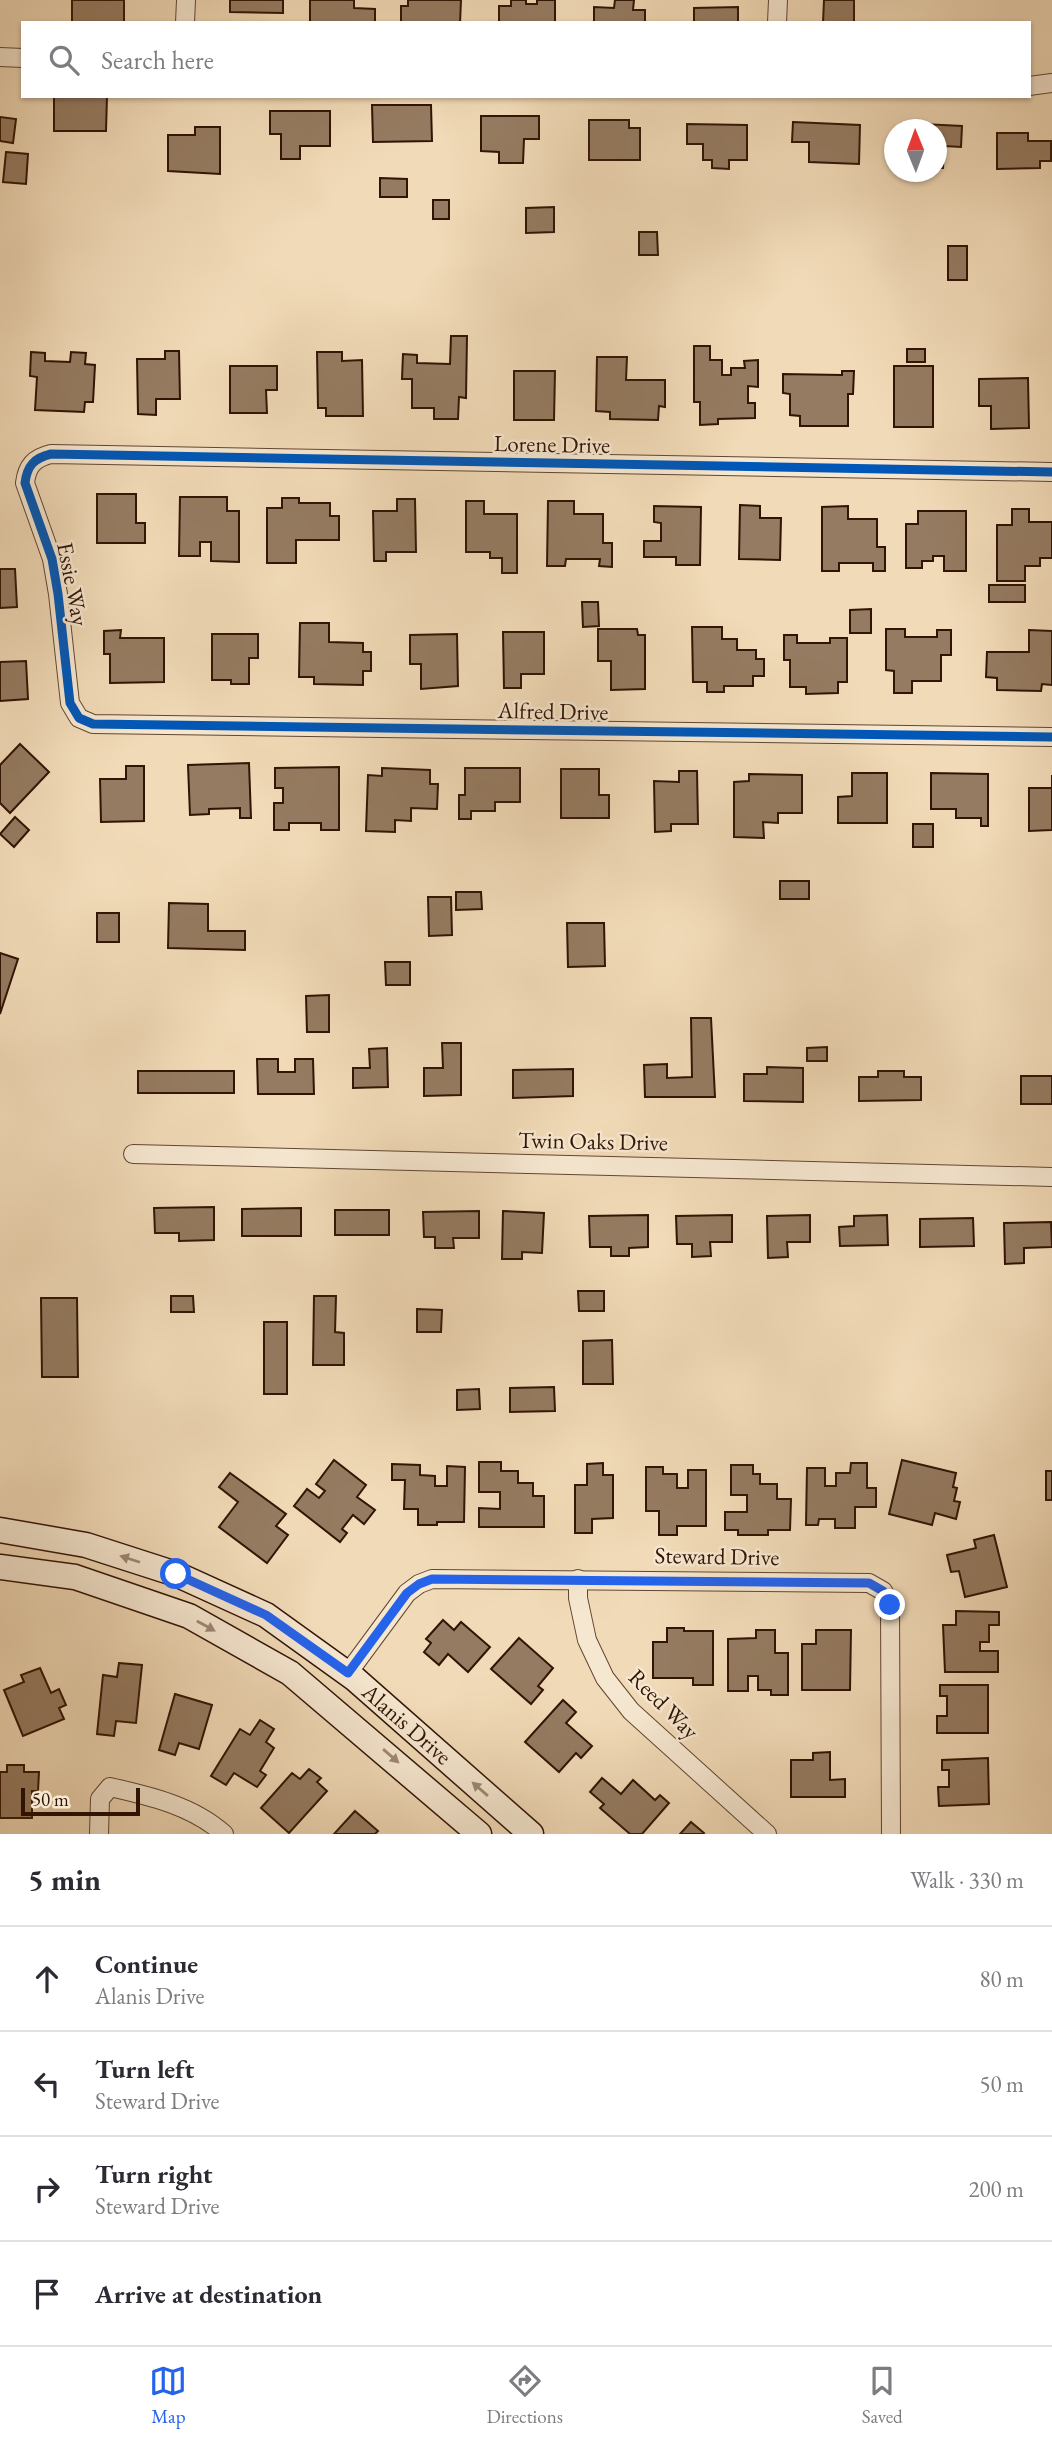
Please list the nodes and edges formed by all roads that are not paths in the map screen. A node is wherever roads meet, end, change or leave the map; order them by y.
1 (186, 0) edge
2 (778, 0) edge
3 (185, 21) edge
4 (777, 21) edge
5 (0, 57) edge
6 (21, 58) edge
7 (1052, 83) edge
8 (1031, 86) edge
9 (51, 454) joint
10 (1052, 472) edge
11 (70, 696) joint
12 (1052, 737) edge
13 (133, 1154) dead end
14 (1052, 1177) edge
15 (0, 1530) edge
16 (0, 1567) edge
17 (578, 1579) junction
18 (348, 1673) junction
19 (99, 1834) edge
20 (224, 1834) edge
21 (480, 1834) edge
22 (531, 1834) edge
23 (767, 1834) edge
24 (891, 1834) edge

1 - 3 street
2 - 4 street
5 - 6 street
7 - 8 street
9 - 10 street, Lorene Drive
9 - 11 street, Essie Way
11 - 12 street, Alfred Drive
13 - 14 street, Twin Oaks Drive
18 -> 15 main road, Alanis Drive
16 -> 21 main road, Alanis Drive
17 - 18 street, Steward Drive
17 - 23 street, Reed Way
17 - 24 street, Steward Drive
22 -> 18 main road, Alanis Drive
19 - 20 street

